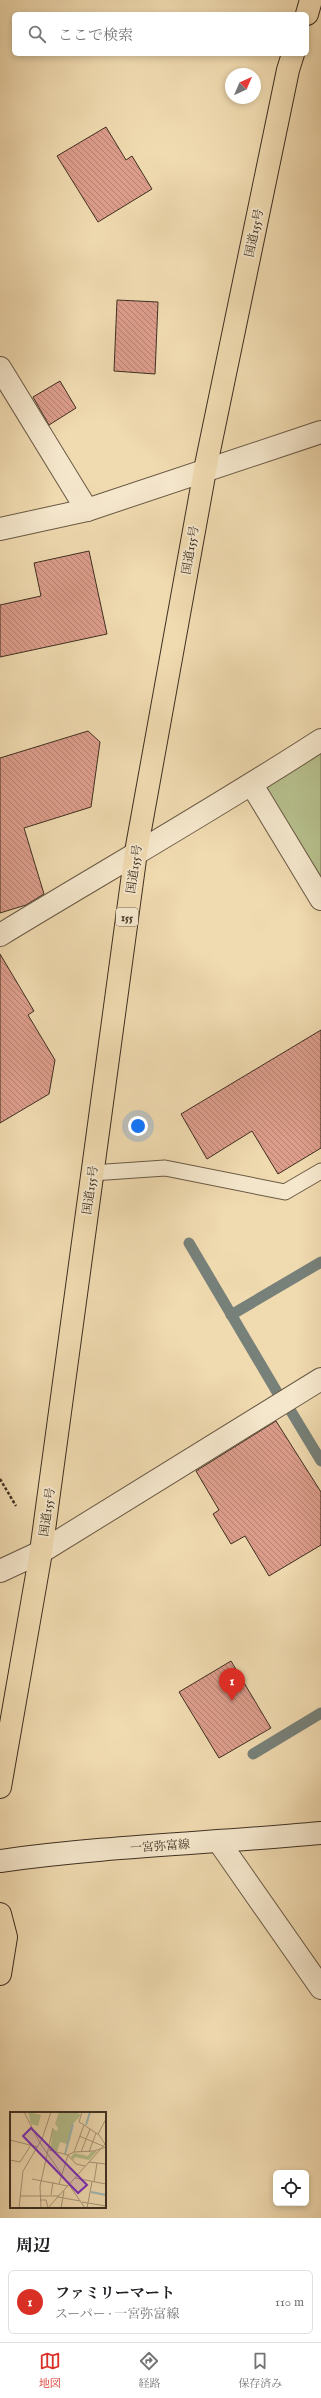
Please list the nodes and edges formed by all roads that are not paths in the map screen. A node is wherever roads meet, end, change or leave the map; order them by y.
1 (311, 0) edge
2 (308, 12) edge
3 (292, 56) edge
4 (0, 368) edge
5 (321, 432) edge
6 (205, 470) junction
7 (87, 510) junction
8 (0, 529) edge
9 (321, 740) edge
10 (252, 785) junction
11 (136, 852) junction
12 (321, 900) edge
13 (0, 935) edge
14 (321, 1171) edge
15 (92, 1173) junction
16 (321, 1379) edge
17 (41, 1552) junction
18 (0, 1571) edge
19 (0, 1787) edge
20 (321, 1833) edge
21 (219, 1842) junction
22 (0, 1861) edge
23 (0, 1914) edge
24 (0, 1974) edge
25 (321, 1988) edge

1 - 2 highway
3 - 6 highway, 国道155号 / 155
4 - 7 street
5 - 6 street
6 - 7 street
6 - 11 highway, 国道155号 / 155
7 - 8 street
9 - 10 street
10 - 11 street
10 - 12 street
11 - 13 street
11 - 15 highway, 国道155号 / 155
14 - 15 lane
15 - 17 highway, 国道155号 / 155
16 - 17 street
17 - 18 street
17 - 19 highway, 国道155号 / 155
20 - 21 street, 一宮弥富線
21 - 22 street, 一宮弥富線
21 - 25 street
23 - 24 highway

